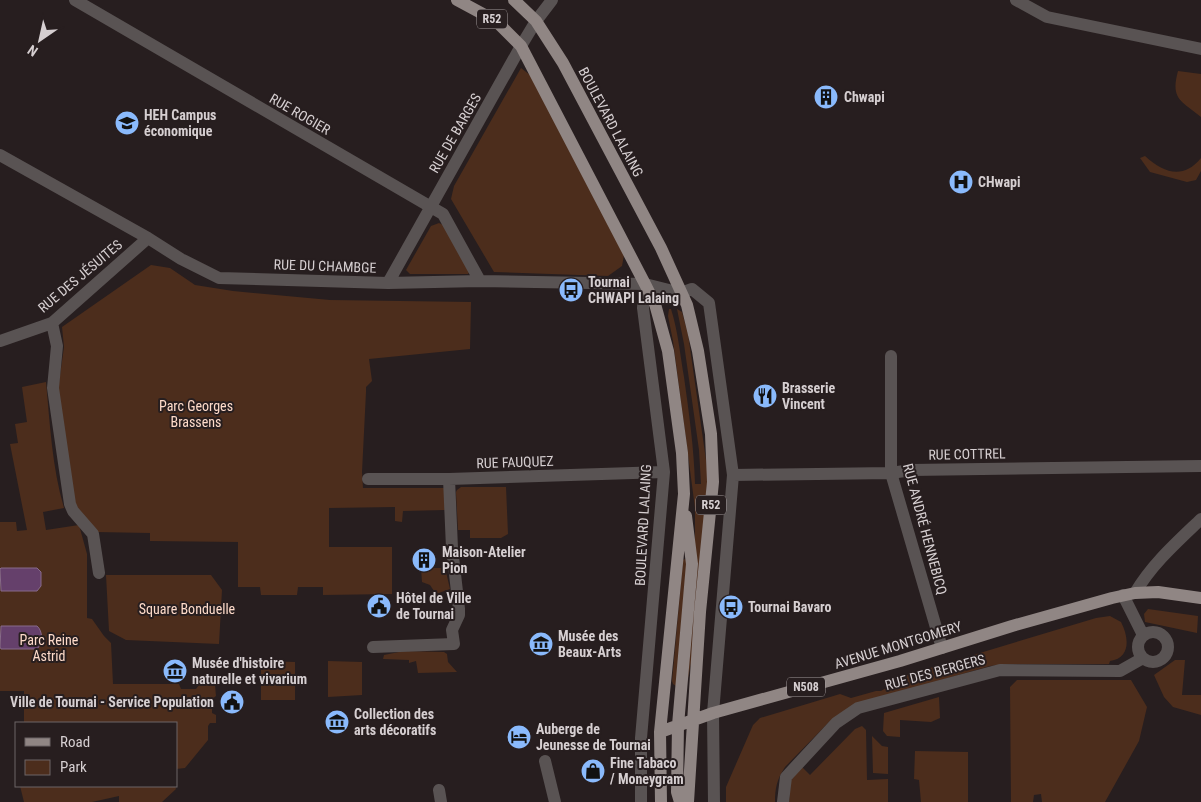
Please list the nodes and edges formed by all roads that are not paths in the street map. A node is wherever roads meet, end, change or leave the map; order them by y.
1 (75, 0) edge
2 (457, 0) edge
3 (514, 0) edge
4 (552, 0) edge
5 (1016, 0) edge
6 (536, 21) junction
7 (522, 46) junction
8 (1201, 49) edge
9 (0, 155) edge
10 (430, 207) junction
11 (148, 238) junction
12 (480, 281) junction
13 (388, 283) junction
14 (646, 284) junction
15 (681, 293) junction
16 (52, 323) junction
17 (0, 341) edge
18 (891, 356) dead end
19 (1201, 466) edge
20 (664, 472) junction
21 (891, 473) junction
22 (733, 475) junction
23 (449, 478) junction
24 (368, 479) dead end
25 (684, 494) junction
26 (1201, 519) edge
27 (99, 572) dead end
28 (1129, 594) junction
29 (1201, 598) edge
30 (1143, 635) junction
31 (373, 647) dead end
32 (942, 648) junction
33 (1143, 658) junction
34 (713, 713) junction
35 (694, 721) junction
36 (678, 725) junction
37 (660, 732) junction
38 (641, 738) junction
39 (544, 761) dead end
40 (660, 801) edge
41 (555, 802) edge
42 (641, 802) edge
43 (680, 802) edge
44 (688, 802) edge
45 (714, 802) edge
46 (782, 802) edge

1 - 10 street, RUE ROGIER
2 - 7 main road, R52
3 - 6 main road, R52
4 - 6 street, RUE DE BARGES
5 - 8 street
6 - 7 street, RUE DE BARGES
6 - 15 main road, BOULEVARD LALAING / R52
7 - 10 street, RUE DE BARGES
7 - 14 main road, R52
9 - 11 street, RUE DU CHAMBGE
10 - 12 street, RUE ROGIER
10 - 13 street, RUE DE BARGES
11 - 13 street, RUE DU CHAMBGE
11 - 16 street, RUE DES JÉSUITES
12 - 13 street, RUE DU CHAMBGE
12 - 14 street, RUE DU CHAMBGE
14 - 15 street, RUE DU CHAMBGE
14 - 20 street, BOULEVARD LALAING
14 - 25 main road, R52
15 - 22 street
15 - 35 main road, BOULEVARD LALAING / R52
16 - 17 street, RUE DES JÉSUITES
16 - 27 street
18 - 21 street, RUE ANDRÉ HENNEBICQ
19 - 21 street, RUE COTTREL
20 - 23 street, RUE FAUQUEZ
20 - 38 street, BOULEVARD LALAING
21 - 22 street, RUE COTTREL
21 - 32 street, RUE ANDRÉ HENNEBICQ
22 - 34 street
23 - 24 street, RUE FAUQUEZ
23 - 31 street
25 - 36 main road, R52
25 - 37 main road, R52
26 - 28 street
28 - 29 main road, N508
28 - 30 street
28 - 32 main road, AVENUE MONTGOMERY / N508
30 - 33 street
30 - 33 street
32 - 34 main road, AVENUE MONTGOMERY / N508
33 - 46 street, RUE DES BERGERS
34 - 35 main road, AVENUE MONTGOMERY / N508
34 - 45 street
35 - 36 main road, AVENUE MONTGOMERY
35 - 44 main road, R52
36 - 37 main road, AVENUE MONTGOMERY
36 - 43 main road, R52
37 - 38 street, AVENUE MONTGOMERY
37 - 40 main road, R52
38 - 42 street, BOULEVARD LALAING
39 - 41 street

